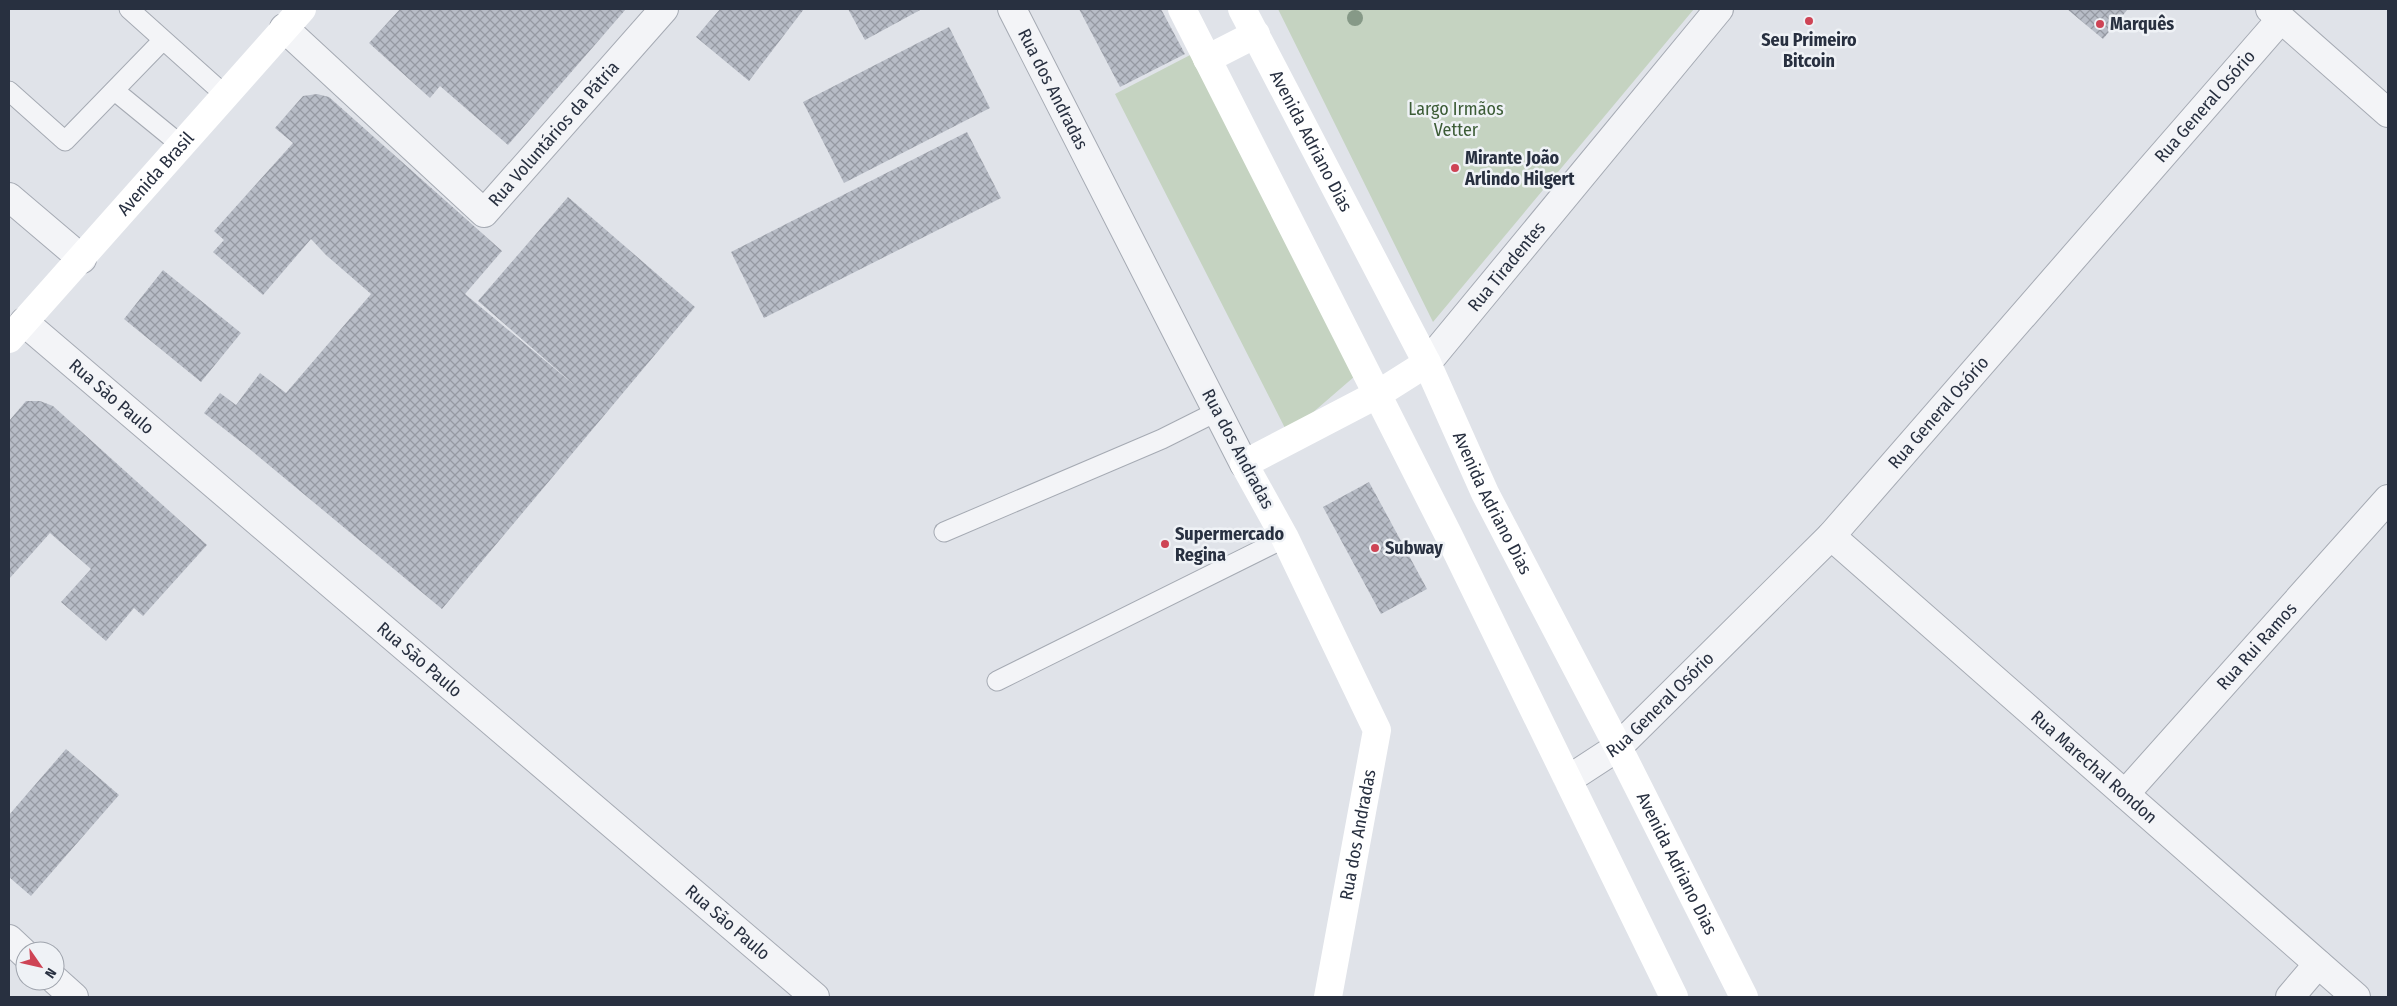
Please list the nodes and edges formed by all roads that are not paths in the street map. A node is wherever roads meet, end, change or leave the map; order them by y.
1 (128, 9) edge
2 (664, 9) edge
3 (1012, 9) edge
4 (1182, 9) edge
5 (1242, 9) edge
6 (1719, 9) edge
7 (2275, 14) edge
8 (293, 19) edge
9 (1256, 34) junction
10 (163, 40) junction
11 (1208, 59) junction
12 (9, 91) edge
13 (115, 91) junction
14 (225, 95) junction
15 (2388, 112) edge
16 (181, 145) junction
17 (9, 197) edge
18 (82, 259) junction
19 (16, 330) edge
20 (1427, 363) junction
21 (1378, 394) junction
22 (1218, 411) junction
23 (1244, 464) junction
24 (2388, 499) edge
25 (944, 532) dead end
26 (1831, 536) junction
27 (1285, 538) junction
28 (997, 681) dead end
29 (1618, 747) junction
30 (1569, 779) junction
31 (2125, 794) junction
32 (2318, 964) junction
33 (815, 997) edge
34 (1328, 997) edge
35 (1674, 997) edge
36 (1744, 997) edge
37 (2290, 997) edge
38 (2356, 997) edge

1 - 10 lane
2 - 8 street, Rua Voluntários da Pátria
3 - 22 street, Rua dos Andradas
4 - 11 street
5 - 9 street, Avenida Adriano Dias
6 - 20 street, Rua Tiradentes
7 - 15 street
7 - 26 street, Rua General Osório
8 - 14 street, Avenida Brasil
9 - 11 street
9 - 20 street, Avenida Adriano Dias
10 - 13 lane
10 - 14 lane
11 - 21 street
12 - 13 lane
13 - 16 lane
14 - 16 street, Avenida Brasil
16 - 18 street, Avenida Brasil
17 - 18 street
18 - 19 street, Avenida Brasil
19 - 33 street, Rua São Paulo
20 - 21 street, Rua Tiradentes
20 - 29 street, Avenida Adriano Dias
21 - 23 street, Rua Tiradentes
21 - 30 street
22 - 23 street, Rua dos Andradas
22 - 25 lane
23 - 27 street, Rua dos Andradas
24 - 31 street, Rua Rui Ramos
26 - 29 street, Rua General Osório
26 - 31 street, Rua Marechal Rondon
27 - 28 lane
27 - 34 street, Rua dos Andradas
29 - 30 street, Rua General Osório
29 - 36 street, Avenida Adriano Dias
30 - 35 street
31 - 32 street, Rua Marechal Rondon
32 - 37 street
32 - 38 street, Rua Marechal Rondon

